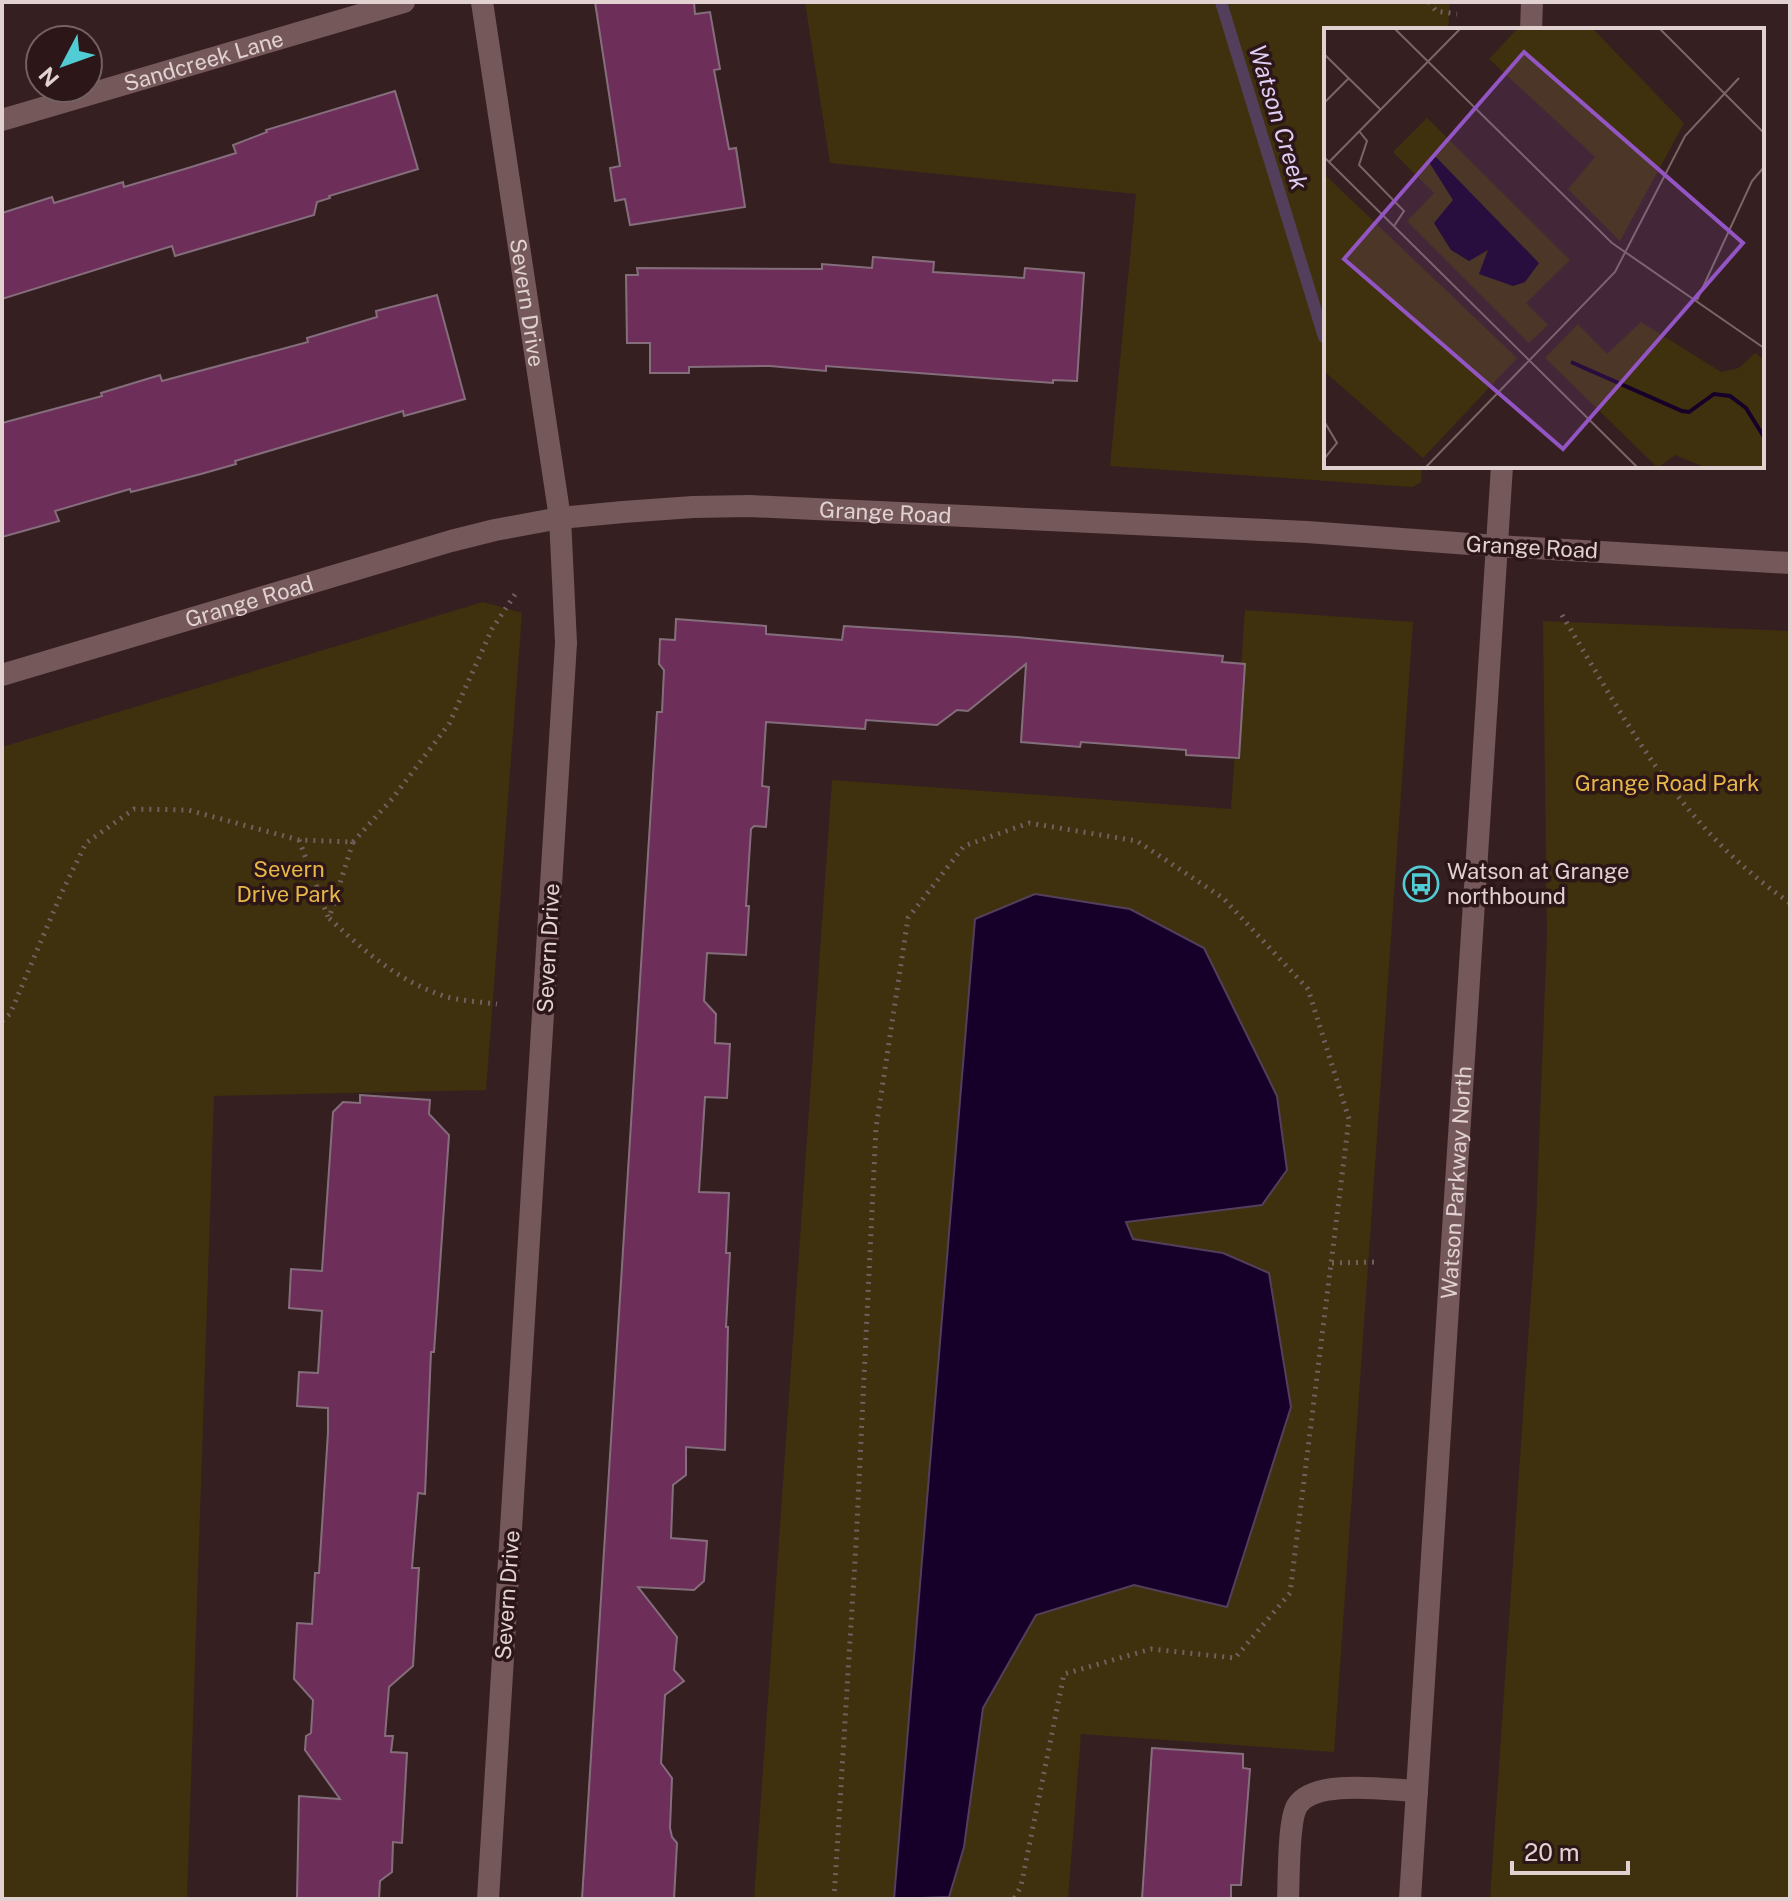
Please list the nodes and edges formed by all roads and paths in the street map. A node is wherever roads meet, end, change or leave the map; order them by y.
1 (404, 2) edge
2 (482, 2) edge
3 (1429, 2) edge
4 (1532, 2) edge
5 (1457, 14) dead end
6 (1531, 28) edge
7 (2, 120) edge
8 (1502, 468) edge
9 (560, 518) junction
10 (1497, 546) junction
11 (1790, 563) edge
12 (518, 590) dead end
13 (1562, 615) dead end
14 (2, 675) edge
15 (299, 840) junction
16 (353, 842) junction
17 (1790, 903) edge
18 (329, 918) junction
19 (497, 1004) dead end
20 (2, 1021) edge
21 (1378, 1262) dead end
22 (1332, 1263) junction
23 (1417, 1791) junction
24 (488, 1899) edge
25 (834, 1899) edge
26 (1014, 1899) edge
27 (1288, 1899) edge
28 (1410, 1899) edge

1 - 7 street, Sandcreek Lane
2 - 9 street, Severn Drive
3 - 5 path
4 - 6 street
8 - 10 street, Watson Parkway North
9 - 10 street, Grange Road
9 - 14 street, Grange Road
9 - 24 street, Severn Drive
10 - 11 street, Grange Road
10 - 23 street, Watson Parkway North
12 - 16 path
13 - 17 path
15 - 16 path
15 - 18 path
15 - 20 path
16 - 18 path
18 - 19 path
21 - 22 path
22 - 25 path
22 - 26 path
23 - 27 street
23 - 28 street, Watson Parkway North

